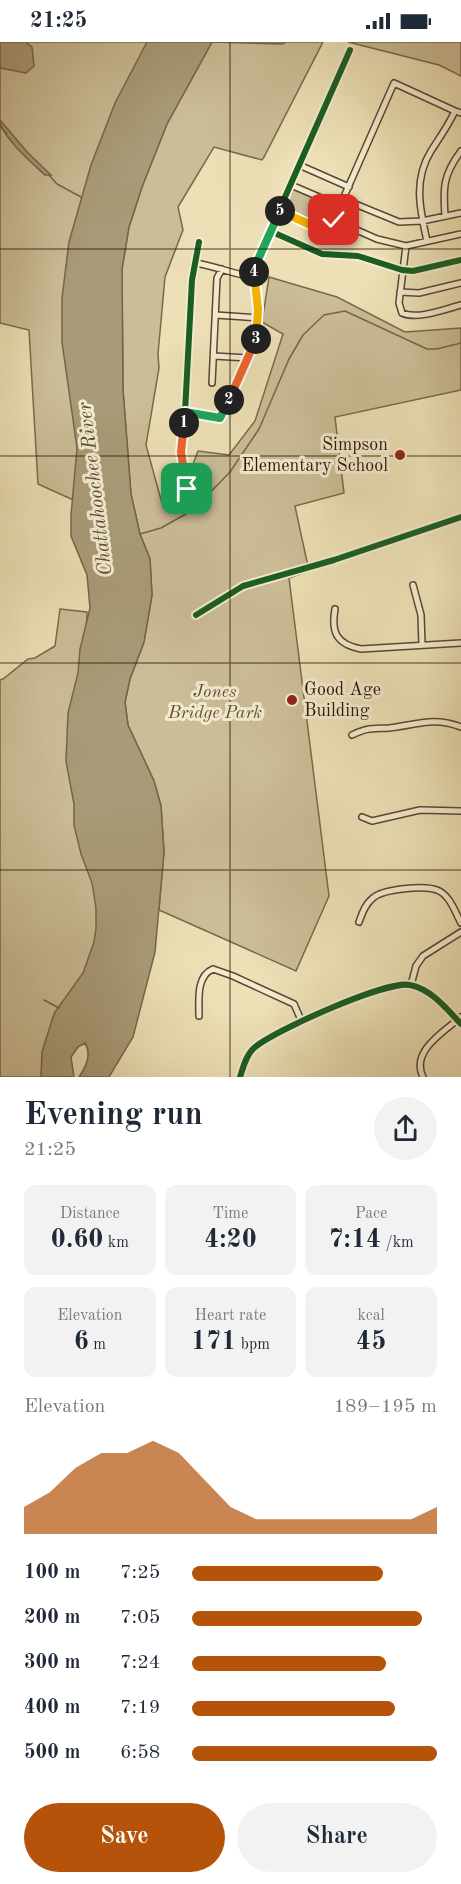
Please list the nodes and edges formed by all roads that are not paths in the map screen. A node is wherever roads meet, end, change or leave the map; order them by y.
1 (350, 50) dead end
2 (458, 112) edge
3 (461, 151) edge
4 (299, 165) junction
5 (291, 185) junction
6 (349, 186) junction
7 (343, 199) junction
8 (340, 206) junction
9 (279, 211) junction
10 (461, 213) edge
11 (445, 216) junction
12 (334, 220) junction
13 (422, 221) junction
14 (270, 231) junction
15 (461, 234) edge
16 (427, 241) junction
17 (199, 242) dead end
18 (406, 246) junction
19 (461, 260) edge
20 (195, 263) junction
21 (222, 269) junction
22 (402, 270) junction
23 (253, 277) junction
24 (461, 283) edge
25 (399, 292) junction
26 (461, 305) edge
27 (216, 315) junction
28 (258, 318) junction
29 (214, 356) junction
30 (248, 358) junction
31 (212, 382) dead end
32 (185, 412) junction
33 (187, 489) dead end
34 (461, 517) edge
35 (413, 585) dead end
36 (335, 609) dead end
37 (196, 615) dead end
38 (461, 643) edge
39 (422, 645) junction
40 (461, 727) edge
41 (352, 735) dead end
42 (461, 811) edge
43 (362, 817) dead end
44 (359, 922) dead end
45 (461, 923) edge
46 (461, 932) edge
47 (411, 985) junction
48 (199, 1016) dead end
49 (301, 1020) junction
50 (460, 1020) edge
51 (240, 1077) edge
52 (423, 1077) edge

1 - 4 street
2 - 6 street
2 - 13 street
3 - 11 street
4 - 5 street
4 - 6 street
5 - 8 street
5 - 9 street
6 - 7 street
7 - 8 street
7 - 13 street
8 - 12 street
9 - 12 street
9 - 14 street
10 - 11 street
11 - 13 street
12 - 18 street
13 - 16 street
14 - 22 street
14 - 23 street
15 - 16 street
16 - 18 street
17 - 20 street
18 - 22 street
19 - 22 street
20 - 21 street
20 - 32 street
21 - 23 street
21 - 27 street
22 - 25 street
23 - 28 street
24 - 25 street
25 - 26 street
27 - 28 street
27 - 29 street
28 - 30 street
29 - 30 street
29 - 31 street
30 - 32 street
32 - 33 street
34 - 37 street
35 - 39 street
36 - 39 street
38 - 39 street
40 - 41 street
42 - 43 street
44 - 45 street
46 - 47 street
47 - 49 street
47 - 50 street
48 - 49 street
49 - 51 street
50 - 52 street

